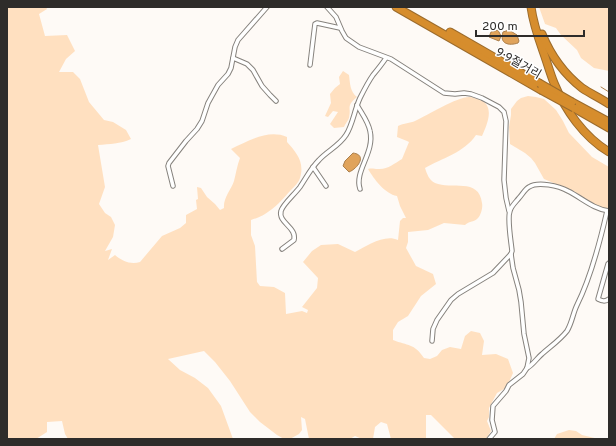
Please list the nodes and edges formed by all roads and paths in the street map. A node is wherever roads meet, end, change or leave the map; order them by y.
1 (267, 7) edge
2 (328, 7) edge
3 (396, 7) edge
4 (405, 7) edge
5 (532, 7) edge
6 (340, 28) junction
7 (233, 58) junction
8 (386, 58) junction
9 (310, 65) dead end
10 (540, 86) junction
11 (276, 101) dead end
12 (609, 104) edge
13 (357, 105) junction
14 (573, 105) junction
15 (609, 122) edge
16 (609, 128) edge
17 (609, 152) edge
18 (313, 167) junction
19 (173, 186) dead end
20 (326, 186) dead end
21 (360, 189) dead end
22 (509, 211) junction
23 (608, 211) edge
24 (282, 249) dead end
25 (511, 254) junction
26 (609, 263) edge
27 (609, 299) edge
28 (432, 341) dead end
29 (527, 368) junction
30 (489, 439) edge

1 - 7 street
2 - 6 street
3 - 10 highway, 9·9절거리
4 - 10 highway, 9·9절거리
5 - 12 highway
5 - 17 highway
6 - 8 street
6 - 9 street
7 - 11 street
7 - 19 street
8 - 13 street
8 - 22 street
10 - 14 highway, 9·9절거리, bridge
13 - 18 street
13 - 21 street
14 - 15 highway, 9·9절거리
14 - 16 highway, 9·9절거리
18 - 20 street
18 - 24 street
22 - 23 street
22 - 25 street
23 - 29 street
25 - 28 street
25 - 29 street
26 - 27 street
29 - 30 street

